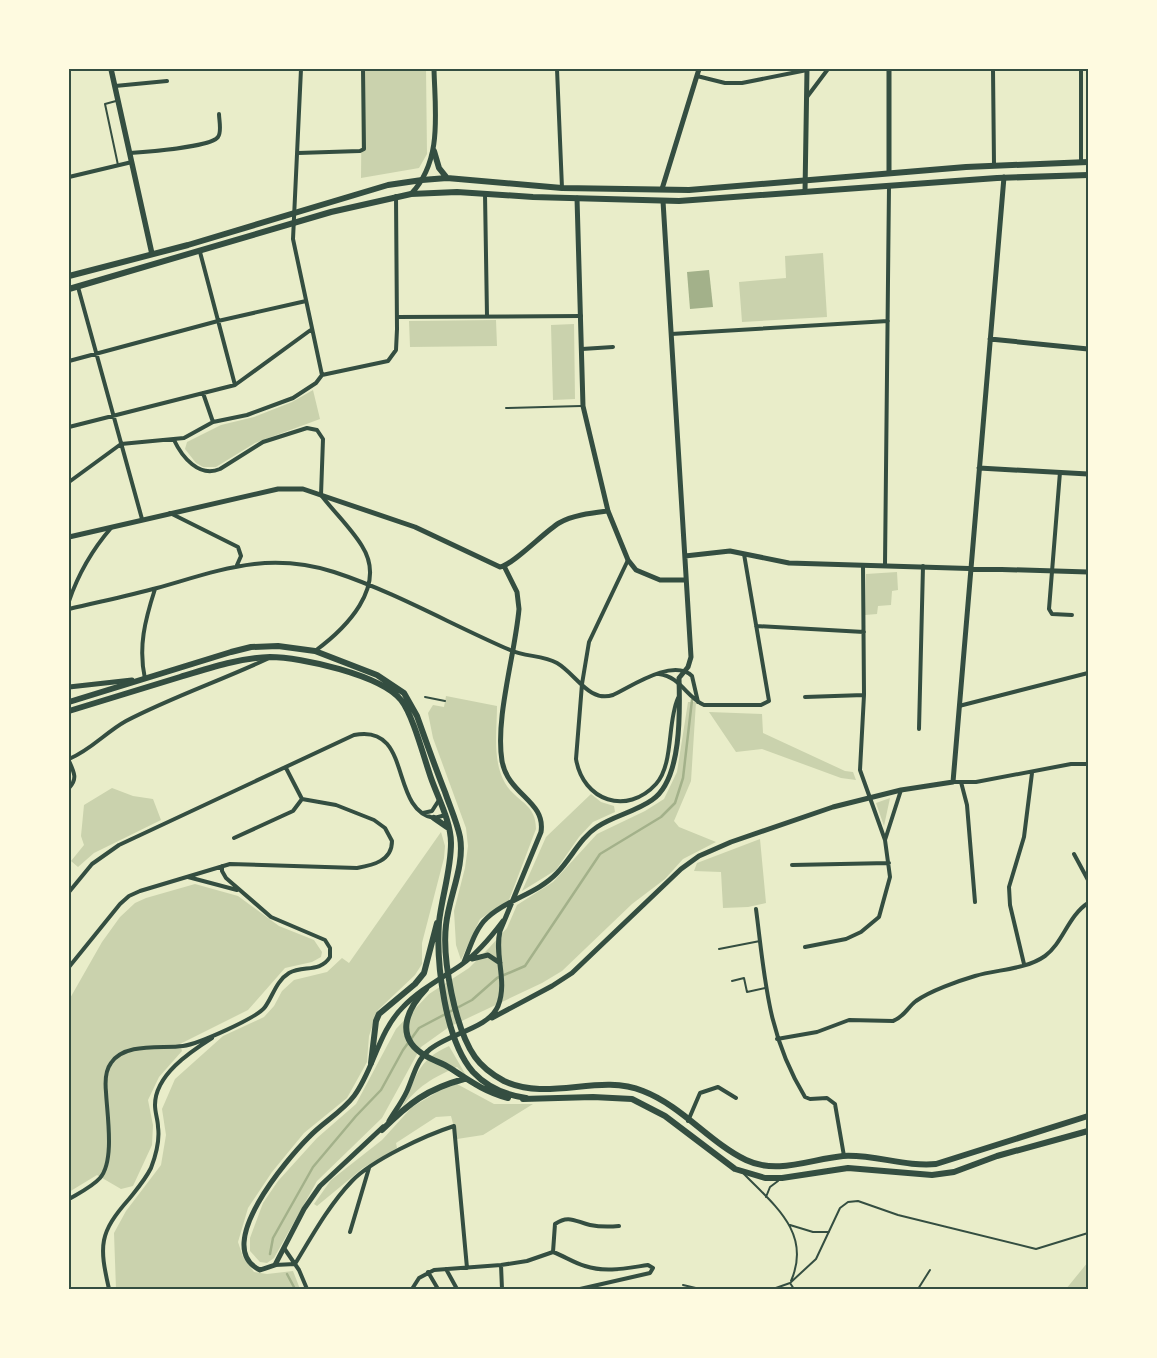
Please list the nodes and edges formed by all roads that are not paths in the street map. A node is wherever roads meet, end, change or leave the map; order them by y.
1 (111, 69) edge
2 (301, 69) edge
3 (363, 69) edge
4 (434, 69) edge
5 (557, 69) edge
6 (700, 69) edge
7 (807, 69) edge
8 (828, 69) edge
9 (889, 69) edge
10 (993, 69) edge
11 (1081, 69) edge
12 (697, 76) junction
13 (167, 81) dead end
14 (115, 86) junction
15 (807, 97) junction
16 (118, 100) junction
17 (219, 114) dead end
18 (434, 151) junction
19 (130, 153) junction
20 (298, 153) junction
21 (132, 162) junction
22 (1085, 162) edge
23 (118, 165) junction
24 (994, 165) junction
25 (888, 173) junction
26 (1088, 175) edge
27 (69, 177) edge
28 (1004, 177) junction
29 (447, 178) junction
30 (422, 180) junction
31 (805, 180) junction
32 (889, 186) junction
33 (562, 188) junction
34 (662, 190) junction
35 (805, 192) junction
36 (411, 194) junction
37 (485, 194) junction
38 (396, 196) junction
39 (577, 198) junction
40 (663, 201) junction
41 (295, 212) junction
42 (294, 223) junction
43 (200, 252) junction
44 (152, 254) junction
45 (69, 276) edge
46 (78, 287) junction
47 (69, 289) edge
48 (306, 301) junction
49 (487, 316) junction
50 (581, 316) junction
51 (397, 317) junction
52 (218, 321) junction
53 (888, 321) junction
54 (312, 329) junction
55 (671, 334) junction
56 (990, 339) junction
57 (613, 347) dead end
58 (582, 349) junction
59 (1088, 349) edge
60 (96, 354) junction
61 (69, 361) edge
62 (322, 375) junction
63 (235, 385) junction
64 (203, 394) junction
65 (583, 406) junction
66 (506, 408) dead end
67 (113, 416) junction
68 (213, 422) junction
69 (69, 427) edge
70 (174, 440) junction
71 (121, 444) junction
72 (978, 468) junction
73 (1060, 472) junction
74 (1088, 474) edge
75 (69, 482) edge
76 (321, 495) junction
77 (608, 511) junction
78 (170, 513) junction
79 (142, 519) junction
80 (113, 526) junction
81 (69, 537) edge
82 (744, 554) junction
83 (685, 556) junction
84 (628, 560) junction
85 (237, 565) junction
86 (863, 565) junction
87 (885, 565) junction
88 (504, 566) junction
89 (923, 566) junction
90 (970, 567) junction
91 (1053, 571) junction
92 (1088, 572) edge
93 (686, 580) junction
94 (368, 585) junction
95 (155, 589) junction
96 (69, 601) edge
97 (69, 609) edge
98 (1072, 615) dead end
99 (756, 626) junction
100 (864, 632) junction
101 (315, 651) junction
102 (513, 652) junction
103 (270, 657) junction
104 (684, 671) junction
105 (1088, 673) edge
106 (657, 674) junction
107 (145, 679) junction
108 (582, 684) junction
109 (680, 684) junction
110 (69, 688) edge
111 (681, 694) junction
112 (864, 695) junction
113 (425, 697) dead end
114 (805, 697) dead end
115 (445, 701) dead end
116 (69, 702) edge
117 (698, 702) junction
118 (959, 706) junction
119 (69, 711) edge
120 (919, 729) dead end
121 (69, 760) edge
122 (1088, 764) edge
123 (286, 768) junction
124 (1032, 773) junction
125 (953, 782) junction
126 (961, 782) junction
127 (69, 788) edge
128 (901, 790) junction
129 (868, 797) junction
130 (302, 799) junction
131 (439, 800) junction
132 (450, 808) junction
133 (418, 811) junction
134 (445, 817) junction
135 (434, 818) junction
136 (449, 829) junction
137 (234, 838) dead end
138 (885, 840) junction
139 (1074, 854) dead end
140 (889, 863) junction
141 (222, 866) junction
142 (792, 866) dead end
143 (188, 877) junction
144 (1088, 880) edge
145 (239, 891) junction
146 (69, 892) edge
147 (975, 902) dead end
148 (1088, 903) edge
149 (441, 908) junction
150 (756, 909) dead end
151 (503, 921) junction
152 (760, 941) junction
153 (805, 947) dead end
154 (719, 949) dead end
155 (467, 961) junction
156 (500, 963) junction
157 (1024, 964) junction
158 (69, 967) edge
159 (732, 981) dead end
160 (766, 988) junction
161 (426, 989) junction
162 (484, 1022) junction
163 (222, 1031) junction
164 (777, 1039) junction
165 (370, 1063) junction
166 (464, 1078) junction
167 (526, 1098) junction
168 (736, 1098) dead end
169 (1088, 1116) edge
170 (688, 1121) junction
171 (382, 1130) junction
172 (1088, 1131) edge
173 (844, 1156) junction
174 (369, 1168) junction
175 (742, 1172) junction
176 (782, 1178) junction
177 (766, 1196) junction
178 (69, 1200) edge
179 (790, 1225) junction
180 (619, 1226) dead end
181 (350, 1232) dead end
182 (830, 1232) junction
183 (1088, 1233) edge
184 (284, 1248) junction
185 (553, 1252) junction
186 (295, 1264) junction
187 (275, 1265) junction
188 (501, 1265) junction
189 (467, 1268) junction
190 (446, 1269) junction
191 (930, 1270) dead end
192 (428, 1272) junction
193 (790, 1283) junction
194 (683, 1284) dead end
195 (109, 1289) edge
196 (307, 1289) edge
197 (412, 1289) edge
198 (438, 1289) edge
199 (457, 1289) edge
200 (502, 1289) edge
201 (582, 1289) edge
202 (700, 1289) edge
203 (773, 1289) edge
204 (794, 1289) edge
205 (918, 1289) edge

1 - 14 main road
2 - 20 street
3 - 20 street
4 - 18 street
5 - 33 street
6 - 12 street
7 - 12 street
7 - 15 street
8 - 15 street
9 - 25 street
10 - 24 street
11 - 22 street
12 - 34 street
13 - 14 street
14 - 16 main road
15 - 31 street
16 - 19 main road
16 - 23 lane
17 - 19 street
18 - 29 main road
18 - 30 street
19 - 21 main road
20 - 41 street
21 - 23 street
21 - 44 main road
22 - 24 main road
23 - 27 street
24 - 25 main road
25 - 31 main road
26 - 28 main road
28 - 32 main road
28 - 56 street
29 - 30 main road
29 - 33 main road
30 - 36 street
30 - 41 main road
31 - 34 main road
31 - 35 street
32 - 35 main road
32 - 53 street
33 - 34 main road
35 - 40 main road
36 - 37 main road
36 - 38 main road
37 - 39 main road
37 - 49 street
38 - 42 main road
38 - 51 street
39 - 40 main road
39 - 50 street
40 - 55 street
41 - 42 street
41 - 44 main road
42 - 43 main road
42 - 48 street
43 - 46 main road
43 - 52 street
44 - 45 main road
46 - 47 main road
46 - 60 street
48 - 52 street
48 - 54 street
49 - 50 street
49 - 51 street
50 - 58 street
51 - 62 street
52 - 60 street
52 - 63 street
53 - 55 street
53 - 87 street
54 - 62 street
54 - 63 street
55 - 83 street
56 - 59 street
56 - 72 street
57 - 58 street
58 - 65 street
60 - 61 street
60 - 67 street
62 - 68 street
63 - 64 street
64 - 67 street
64 - 68 street
65 - 66 lane
65 - 77 street
67 - 69 street
67 - 71 street
68 - 70 street
70 - 71 street
70 - 76 street
71 - 75 street
71 - 79 street
72 - 73 street
72 - 90 street
73 - 74 street
73 - 91 street
76 - 78 street
76 - 88 street
76 - 94 street
77 - 84 street
77 - 88 street
78 - 79 street
78 - 85 street
79 - 80 street
80 - 81 street
80 - 96 street
82 - 83 street
82 - 86 street
82 - 99 street
83 - 93 street
84 - 93 street
84 - 108 street
85 - 94 street
85 - 95 street
86 - 87 street
86 - 100 street
87 - 89 street
88 - 102 street
89 - 90 street
89 - 120 street
90 - 91 street
90 - 118 street
91 - 92 street
91 - 98 street
93 - 104 street
94 - 101 street
94 - 102 street
95 - 97 street
95 - 107 street
99 - 100 street
99 - 117 street
100 - 112 street
101 - 107 main road
101 - 132 main road
102 - 108 street
102 - 151 street
103 - 119 main road
103 - 121 street
103 - 131 main road
104 - 106 street
104 - 109 street
104 - 117 street
105 - 118 street
106 - 108 street
106 - 109 street
107 - 110 street
107 - 116 main road
108 - 111 street
109 - 111 street
109 - 117 street
111 - 155 street
112 - 114 street
112 - 129 street
113 - 115 lane
118 - 125 street
121 - 127 street
122 - 124 street
123 - 130 street
123 - 133 street
123 - 146 street
124 - 126 street
124 - 157 street
125 - 126 street
125 - 128 street
126 - 147 street
128 - 129 street
128 - 138 street
129 - 138 street
129 - 162 street
130 - 137 street
130 - 141 street
131 - 133 street
131 - 134 main road
132 - 134 street
132 - 170 main road
133 - 135 street
134 - 135 street
134 - 136 main road
135 - 136 main road
136 - 149 main road
138 - 140 street
139 - 144 street
140 - 142 street
140 - 153 street
141 - 143 street
141 - 145 street
143 - 145 street
143 - 158 street
145 - 163 street
148 - 157 street
149 - 165 main road
149 - 167 main road
150 - 152 street
151 - 155 street
151 - 156 street
152 - 154 lane
152 - 160 street
155 - 156 street
155 - 161 street
156 - 162 street
157 - 164 street
159 - 160 lane
160 - 164 street
161 - 165 street
161 - 166 main road
162 - 171 street
163 - 178 street
163 - 195 street
164 - 173 street
165 - 187 street
166 - 167 main road
166 - 171 main road
167 - 175 main road
168 - 170 street
169 - 173 main road
170 - 173 main road
171 - 184 street
172 - 176 main road
174 - 181 street
174 - 186 street
174 - 189 street
175 - 176 main road
175 - 177 lane
176 - 177 lane
177 - 179 lane
179 - 182 lane
179 - 193 lane
180 - 185 street
182 - 183 lane
182 - 193 lane
184 - 186 street
184 - 187 street
185 - 188 street
185 - 201 street
186 - 187 street
186 - 196 street
188 - 189 street
188 - 200 street
189 - 190 street
190 - 192 street
190 - 199 street
191 - 205 lane
192 - 197 street
192 - 198 street
193 - 203 lane
193 - 204 lane
194 - 202 lane

